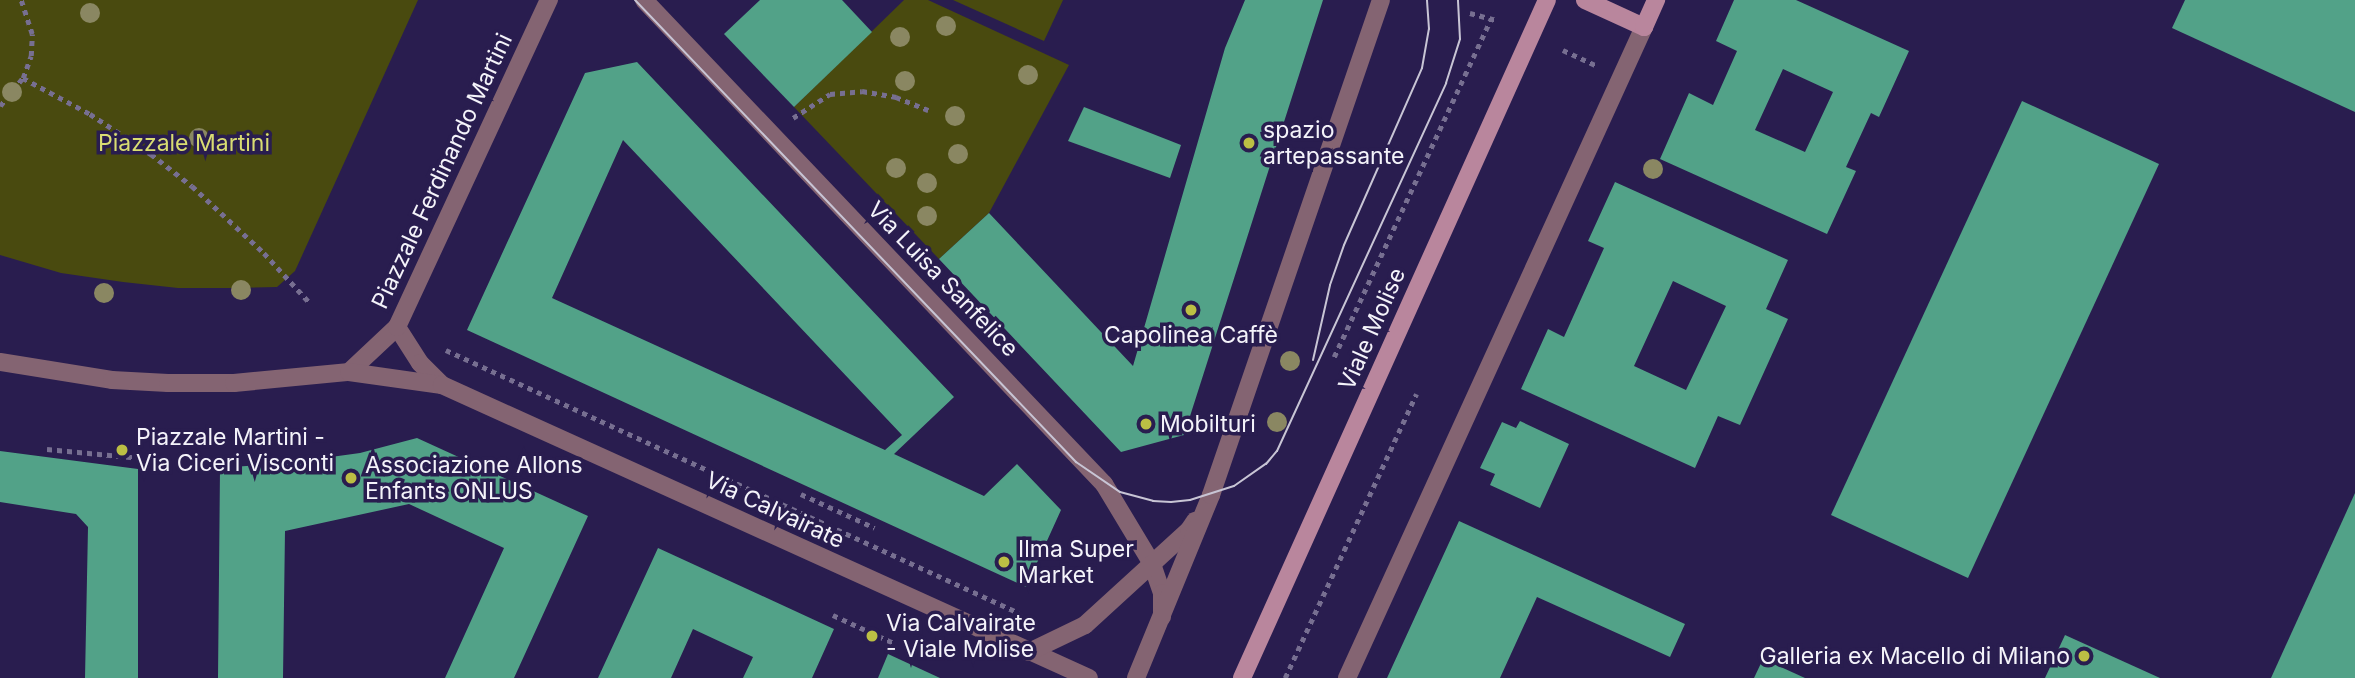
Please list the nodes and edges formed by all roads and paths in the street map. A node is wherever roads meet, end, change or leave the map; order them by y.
1 (21, 0) edge
2 (549, 0) edge
3 (644, 0) edge
4 (1381, 0) edge
5 (1547, 0) edge
6 (1586, 0) edge
7 (1657, 0) edge
8 (1470, 13) dead end
9 (1644, 27) junction
10 (1563, 50) dead end
11 (1606, 70) dead end
12 (23, 78) junction
13 (0, 106) edge
14 (929, 110) dead end
15 (793, 118) dead end
16 (310, 303) dead end
17 (397, 327) junction
18 (1334, 356) dead end
19 (0, 362) edge
20 (349, 372) junction
21 (442, 385) junction
22 (1416, 394) dead end
23 (47, 449) dead end
24 (141, 458) dead end
25 (802, 494) dead end
26 (1211, 495) junction
27 (875, 528) dead end
28 (1152, 564) junction
29 (833, 615) dead end
30 (1162, 617) junction
31 (894, 643) dead end
32 (1029, 652) junction
33 (1089, 678) edge
34 (1136, 678) edge
35 (1242, 678) edge
36 (1284, 678) edge
37 (1348, 678) edge

1 - 12 path
2 - 17 street, Piazzale Ferdinando Martini
3 - 28 street, Via Luisa Sanfelice
4 - 26 street
5 - 35 main road, Viale Molise
6 - 9 main road
7 - 9 main road
8 - 18 path
9 - 37 street
10 - 11 path
12 - 13 path
12 - 16 path
14 - 15 path
17 - 20 street, Piazzale Ferdinando Martini
17 - 21 street, Via Calvairate
17 - 32 path
19 - 20 street
20 - 21 street, Via Calvairate
21 - 32 street, Via Calvairate
22 - 36 path
23 - 24 path
25 - 27 path
26 - 28 street
26 - 30 street
28 - 30 street, Via Luisa Sanfelice
28 - 32 street
29 - 31 path
30 - 34 street
32 - 33 street, Via Calvairate

